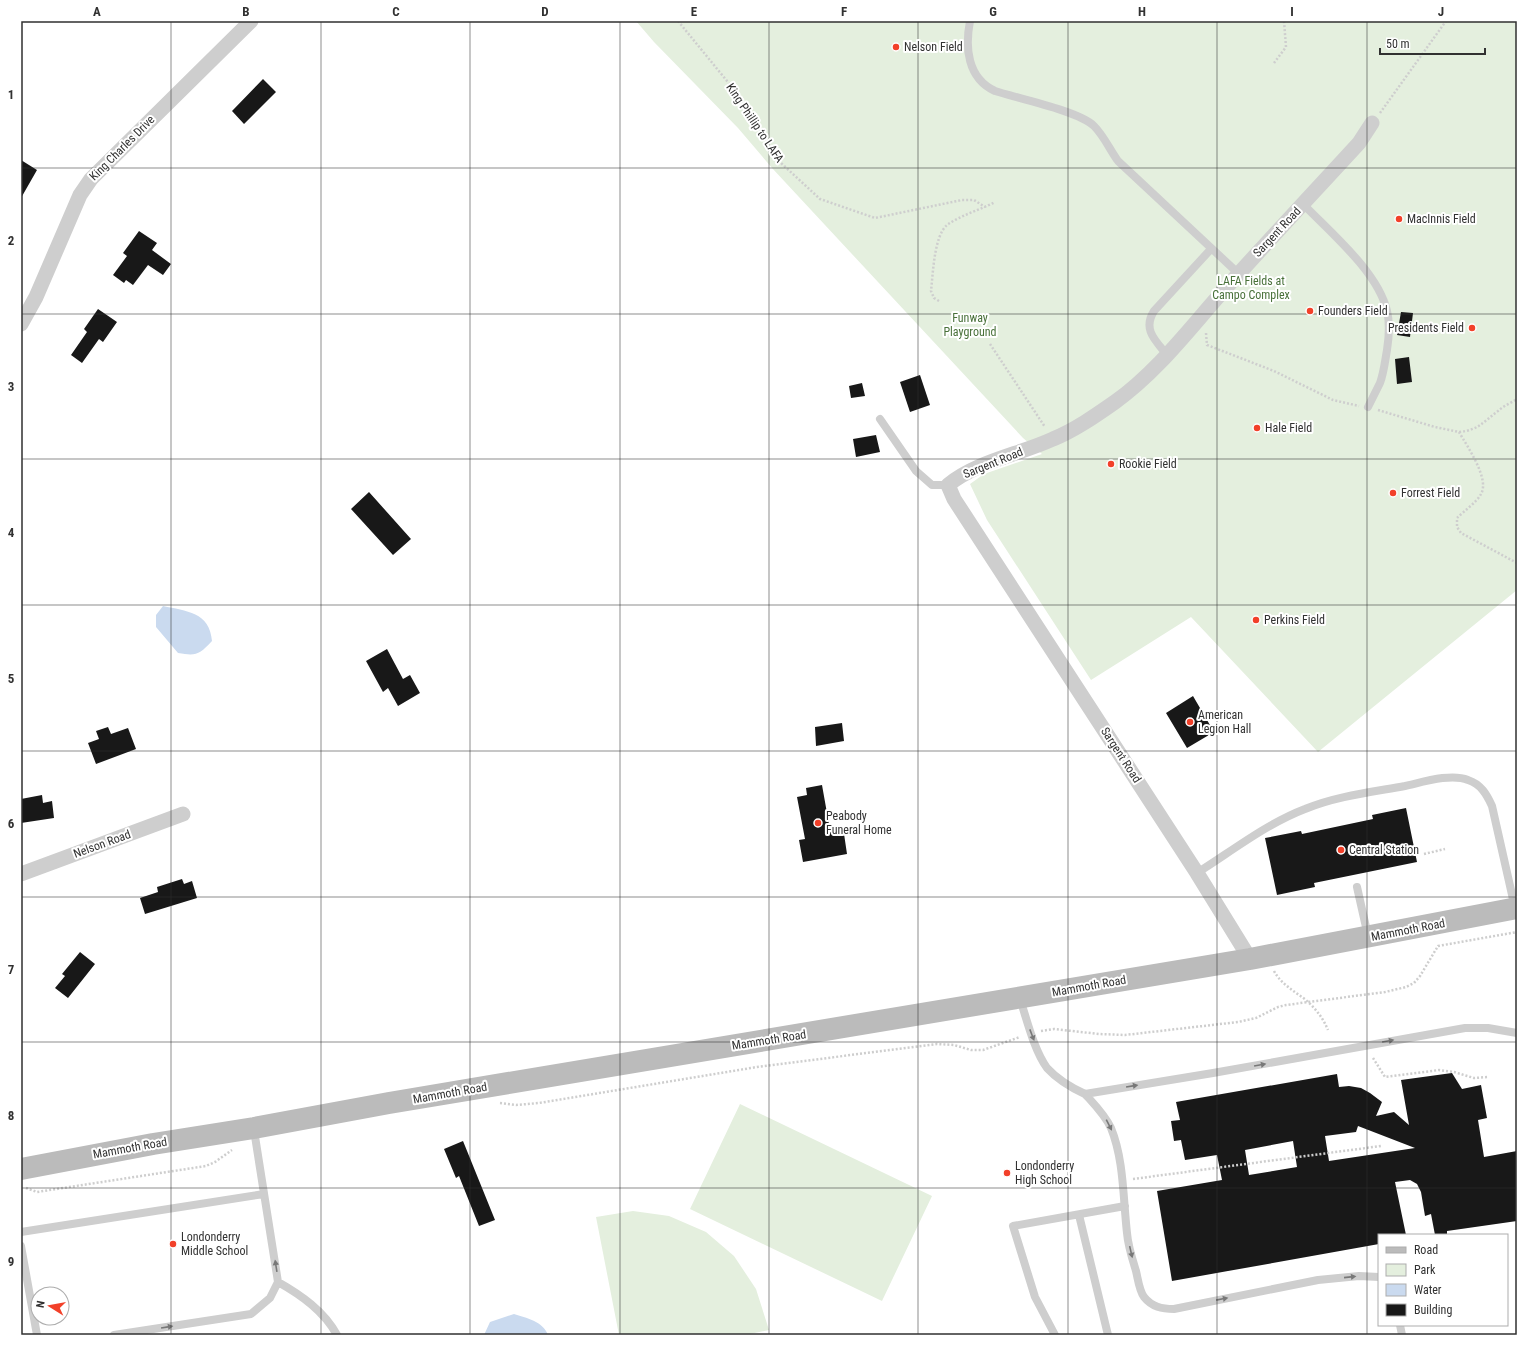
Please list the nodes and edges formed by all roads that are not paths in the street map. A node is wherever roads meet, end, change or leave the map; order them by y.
1 (251, 21) edge
2 (970, 21) edge
3 (1372, 123) road end
4 (1303, 204) junction
5 (1211, 249) junction
6 (1239, 274) junction
7 (21, 324) edge
8 (1168, 356) junction
9 (1368, 407) road end
10 (880, 419) dead end
11 (948, 485) junction
12 (183, 814) dead end
13 (1197, 873) junction
14 (21, 874) edge
15 (1357, 887) dead end
16 (1516, 909) edge
17 (1368, 937) junction
18 (1250, 959) junction
19 (1020, 998) junction
20 (1517, 1033) edge
21 (1085, 1094) junction
22 (254, 1128) junction
23 (24, 1178) edge
24 (264, 1194) junction
25 (1125, 1206) junction
26 (1079, 1215) junction
27 (21, 1232) edge
28 (21, 1246) edge
29 (1378, 1277) edge
30 (278, 1282) junction
31 (134, 1333) edge
32 (37, 1335) edge
33 (114, 1335) edge
34 (336, 1335) edge
35 (1055, 1335) edge
36 (1108, 1335) edge

1 - 7 street, King Charles Drive
2 - 5 lane
3 - 4 street, Sargent Road
4 - 6 street, Sargent Road
4 - 9 lane
5 - 6 lane
5 - 8 lane
6 - 8 street, Sargent Road
8 - 11 street, Sargent Road
10 - 11 lane
11 - 13 street, Sargent Road
12 - 14 street, Nelson Road
13 - 16 lane
13 - 18 street, Sargent Road
15 - 17 lane
16 - 17 main road, Mammoth Road
17 - 18 main road, Mammoth Road
18 - 19 main road, Mammoth Road
19 -> 21 lane
19 - 22 main road, Mammoth Road
21 -> 20 lane
21 -> 25 lane
22 - 23 main road, Mammoth Road
22 - 24 lane
24 - 27 lane
30 -> 24 lane
25 - 26 lane
25 -> 29 lane
26 - 35 lane
26 - 36 lane
28 - 32 lane
31 -> 30 lane
30 - 34 lane
31 - 33 lane

